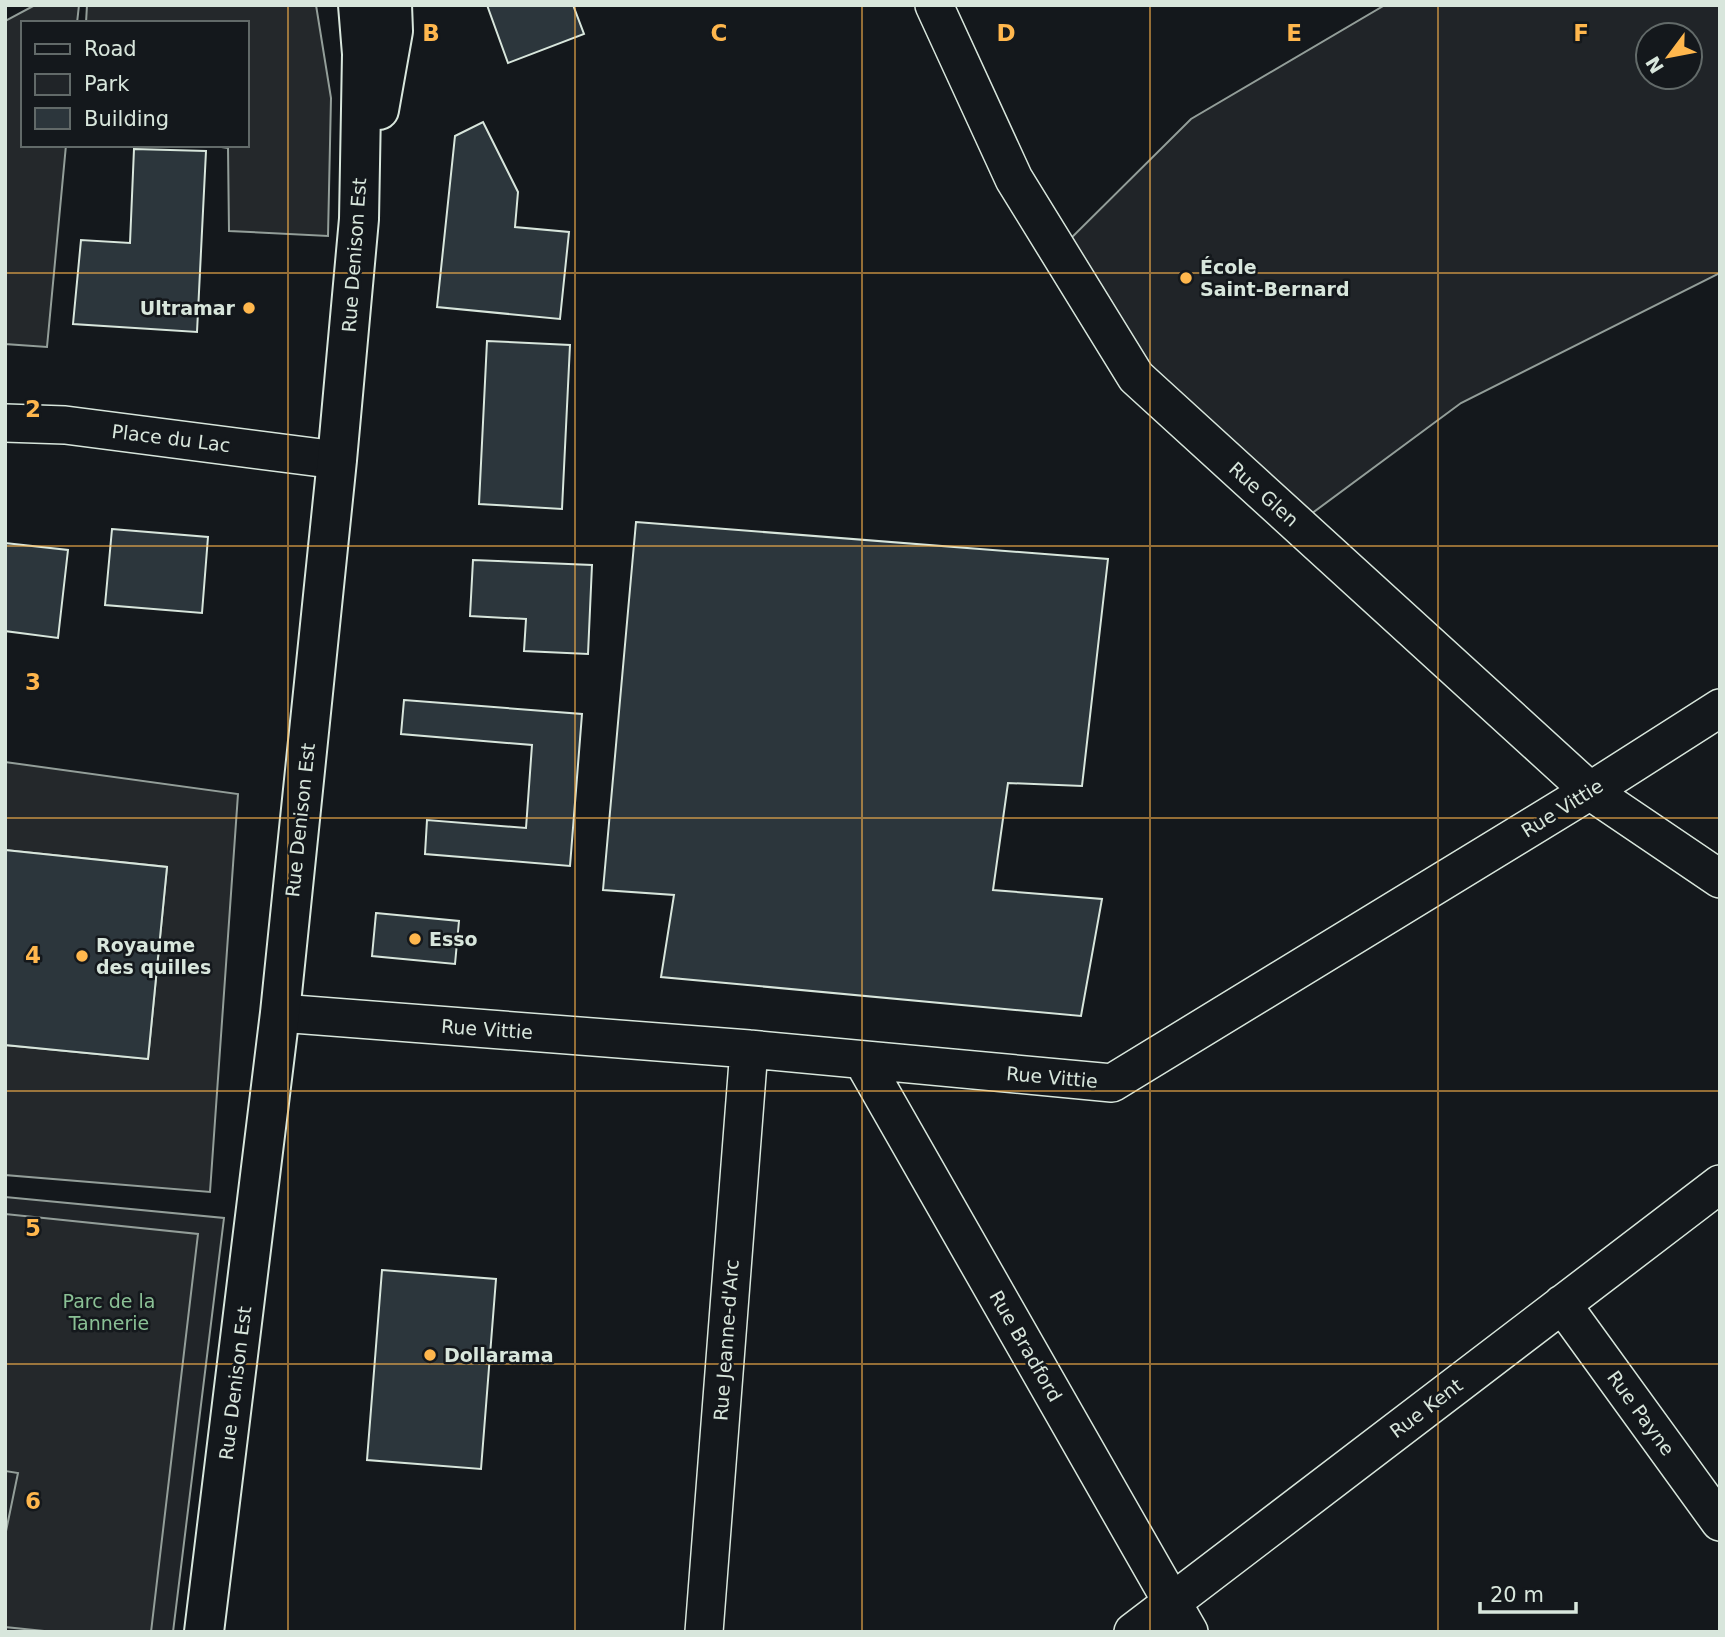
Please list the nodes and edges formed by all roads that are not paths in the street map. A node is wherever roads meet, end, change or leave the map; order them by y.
1 (358, 5) edge
2 (392, 5) edge
3 (934, 5) edge
4 (359, 219) junction
5 (5, 423) edge
6 (337, 460) junction
7 (1720, 708) edge
8 (1590, 791) junction
9 (1720, 879) edge
10 (280, 1013) junction
11 (749, 1049) junction
12 (863, 1061) junction
13 (1720, 1184) edge
14 (1562, 1304) junction
15 (1720, 1522) edge
16 (1181, 1617) edge
17 (204, 1632) edge
18 (704, 1632) edge
19 (1133, 1632) edge

1 - 4 main road, Rue Denison Est
2 - 4 main road
3 - 8 street, Rue Glen
4 - 6 main road, Rue Denison Est
5 - 6 street, Place du Lac
6 - 10 main road, Rue Denison Est
7 - 8 street, Rue Vittie
8 - 9 street, Rue Glen
8 - 12 street, Rue Vittie
10 - 11 street, Rue Vittie
10 - 17 main road, Rue Denison Est
11 - 12 street, Rue Vittie
11 - 18 street, Rue Jeanne-d'Arc
12 - 16 street, Rue Bradford
13 - 14 street, Rue Kent
14 - 15 street, Rue Payne
14 - 16 street, Rue Kent
16 - 19 street, Rue Kent

